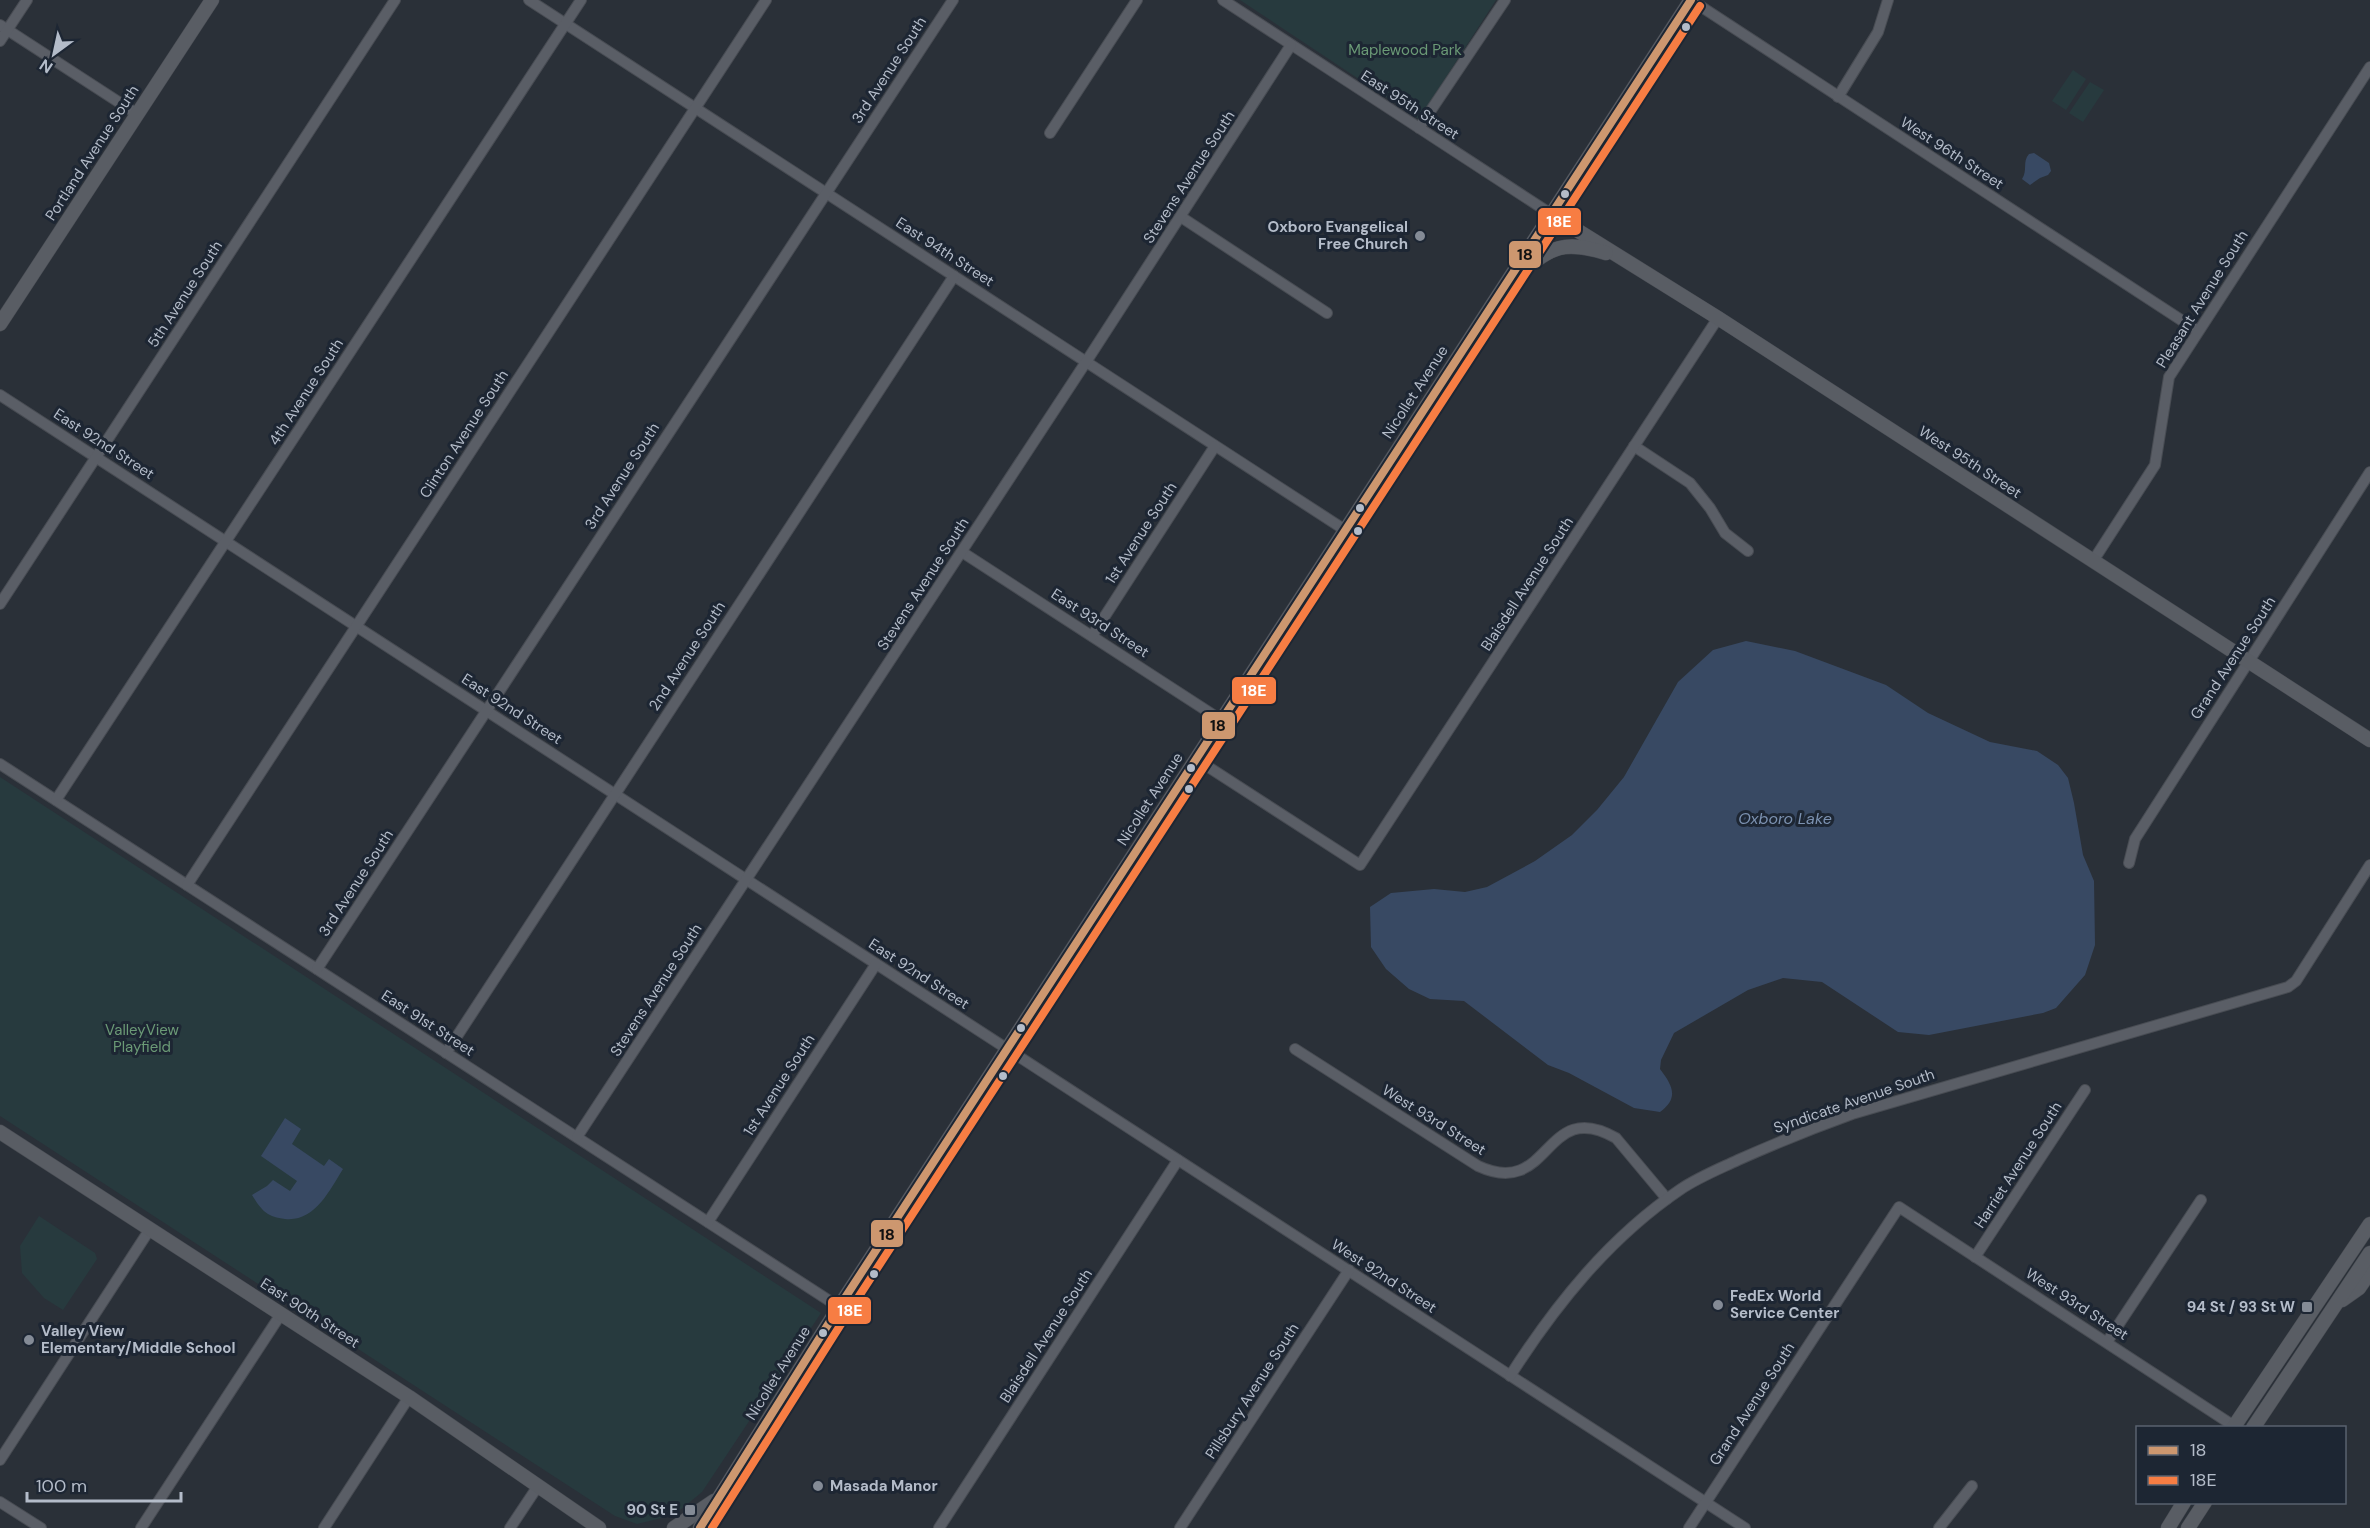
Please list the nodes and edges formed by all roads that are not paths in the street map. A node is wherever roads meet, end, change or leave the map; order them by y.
1 (27, 0) edge
2 (212, 0) edge
3 (395, 0) edge
4 (529, 0) edge
5 (581, 0) edge
6 (766, 0) edge
7 (953, 0) edge
8 (1137, 0) edge
9 (1223, 0) edge
10 (1505, 0) edge
11 (1691, 0) edge
12 (1888, 0) edge
13 (565, 24) junction
14 (4, 27) edge
15 (0, 41) edge
16 (1292, 45) junction
17 (2370, 67) edge
18 (1838, 97) junction
19 (696, 108) junction
20 (137, 114) junction
21 (1419, 128) junction
22 (1050, 133) dead end
23 (825, 192) junction
24 (1551, 214) junction
25 (1181, 217) junction
26 (1623, 259) junction
27 (954, 276) junction
28 (1506, 282) junction
29 (1327, 313) dead end
30 (1718, 318) junction
31 (0, 324) edge
32 (2198, 331) junction
33 (1086, 362) junction
34 (0, 395) edge
35 (1215, 446) junction
36 (1634, 446) junction
37 (96, 457) junction
38 (2370, 472) edge
39 (1345, 530) junction
40 (226, 542) junction
41 (1748, 551) dead end
42 (962, 552) junction
43 (2093, 561) junction
44 (0, 604) edge
45 (356, 626) junction
46 (1092, 636) junction
47 (2249, 662) junction
48 (486, 711) junction
49 (1221, 720) junction
50 (2370, 740) edge
51 (1196, 759) junction
52 (0, 764) edge
53 (615, 794) junction
54 (57, 800) junction
55 (2129, 863) dead end
56 (2370, 865) edge
57 (746, 879) junction
58 (187, 885) junction
59 (876, 964) junction
60 (317, 969) junction
61 (1006, 1049) junction
62 (1295, 1049) dead end
63 (446, 1053) junction
64 (2085, 1090) dead end
65 (0, 1132) edge
66 (576, 1137) junction
67 (1178, 1160) junction
68 (1667, 1199) junction
69 (2201, 1200) dead end
70 (1899, 1207) joint
71 (708, 1222) junction
72 (2370, 1224) edge
73 (150, 1229) junction
74 (2370, 1253) edge
75 (1976, 1257) junction
76 (1348, 1270) junction
77 (2370, 1272) edge
78 (2335, 1305) junction
79 (839, 1307) junction
80 (281, 1314) junction
81 (2106, 1342) junction
82 (1510, 1376) junction
83 (409, 1397) junction
84 (2233, 1426) edge
85 (2236, 1426) edge
86 (2254, 1426) edge
87 (0, 1460) edge
88 (538, 1486) junction
89 (1972, 1486) dead end
90 (719, 1499) junction
91 (0, 1502) edge
92 (1705, 1502) junction
93 (2183, 1504) edge
94 (2204, 1504) edge
95 (41, 1528) edge
96 (141, 1528) edge
97 (324, 1528) edge
98 (510, 1528) edge
99 (600, 1528) edge
100 (674, 1528) edge
101 (700, 1528) edge
102 (939, 1528) edge
103 (1180, 1528) edge
104 (1689, 1528) edge
105 (1745, 1528) edge
106 (1939, 1528) edge
107 (2168, 1528) edge
108 (2188, 1528) edge

1 - 14 street
2 - 20 main road, Portland Avenue South
3 - 37 street, 5th Avenue South
4 - 13 street, East 94th Street
5 - 13 street, 4th Avenue South
6 - 19 street, Clinton Avenue South
7 - 23 street, 3rd Avenue South
8 - 22 street
9 - 16 street, East 95th Street
10 - 21 street
11 - 18 street, West 96th Street
11 - 24 main road, Nicollet Avenue
12 - 18 street
13 - 19 street, East 94th Street
13 - 40 street, 4th Avenue South
14 - 15 street
14 - 20 street
16 - 21 street, East 95th Street
16 - 25 street, Stevens Avenue South
17 - 32 street, Pleasant Avenue South
18 - 32 street, West 96th Street
19 - 23 street, East 94th Street
19 - 45 street, Clinton Avenue South
20 - 31 main road, Portland Avenue South
21 - 24 street, East 95th Street
23 - 27 street, East 94th Street
23 - 48 street, 3rd Avenue South
24 - 26 main road, West 95th Street
24 - 28 main road, Nicollet Avenue
25 - 29 street
25 - 33 street, Stevens Avenue South
26 - 28 main road
26 - 30 main road, West 95th Street
27 - 33 street, East 94th Street
27 - 53 street, 2nd Avenue South
28 - 39 main road, Nicollet Avenue
30 - 36 street, Blaisdell Avenue South
30 - 43 main road, West 95th Street
32 - 43 street, Pleasant Avenue South
33 - 35 street, East 94th Street
33 - 42 street, Stevens Avenue South
34 - 37 street, East 92nd Street
35 - 39 street, East 94th Street
35 - 46 street, 1st Avenue South
36 - 41 street
36 - 51 street, Blaisdell Avenue South
37 - 40 street, East 92nd Street
37 - 44 street, 5th Avenue South
38 - 47 street, Grand Avenue South
39 - 49 main road, Nicollet Avenue
40 - 45 street, East 92nd Street
40 - 54 street, 4th Avenue South
42 - 46 street, East 93rd Street
42 - 57 street, Stevens Avenue South
43 - 47 main road, West 95th Street
45 - 48 street, East 92nd Street
45 - 58 street, Clinton Avenue South
46 - 49 street, East 93rd Street
47 - 50 main road, West 95th Street
47 - 55 street, Grand Avenue South
48 - 53 street, East 92nd Street
48 - 60 street, 3rd Avenue South
49 - 51 main road, Nicollet Avenue
51 - 61 main road, Nicollet Avenue
52 - 54 street, East 91st Street
53 - 57 street, East 92nd Street
53 - 63 street, 2nd Avenue South
54 - 58 street, East 91st Street
56 - 68 street, Syndicate Avenue South
57 - 59 street, East 92nd Street
57 - 66 street, Stevens Avenue South
58 - 60 street, East 91st Street
59 - 61 street, East 92nd Street
59 - 71 street, 1st Avenue South
60 - 63 street, East 91st Street
61 - 67 street, West 92nd Street
61 - 79 main road, Nicollet Avenue
62 - 68 street, West 93rd Street
63 - 66 street, East 91st Street
64 - 75 street, Harriet Avenue South
65 - 73 main road, East 90th Street
66 - 71 street, East 91st Street
67 - 76 street, West 92nd Street
67 - 102 street, Blaisdell Avenue South
68 - 82 street, Syndicate Avenue South
69 - 81 street
70 - 75 street, West 93rd Street
70 - 92 street, Grand Avenue South
71 - 79 street, East 91st Street
72 - 85 main road
73 - 80 main road, East 90th Street
73 - 87 street
74 - 78 main road
75 - 81 street, West 93rd Street
76 - 82 street, West 92nd Street
76 - 103 street, Pillsbury Avenue South
77 - 78 main road
78 - 86 main road
79 - 90 main road, Nicollet Avenue
80 - 83 main road, East 90th Street
80 - 96 street
81 - 84 street, West 93rd Street
82 - 92 street, West 92nd Street
83 - 88 main road, East 90th Street
83 - 97 street
88 - 98 street
88 - 99 main road, East 90th Street
89 - 106 street
90 - 100 main road
90 - 101 main road, Nicollet Avenue
91 - 95 street
92 - 104 street, Grand Avenue South
92 - 105 street, West 92nd Street
93 - 107 main road
94 - 108 main road

